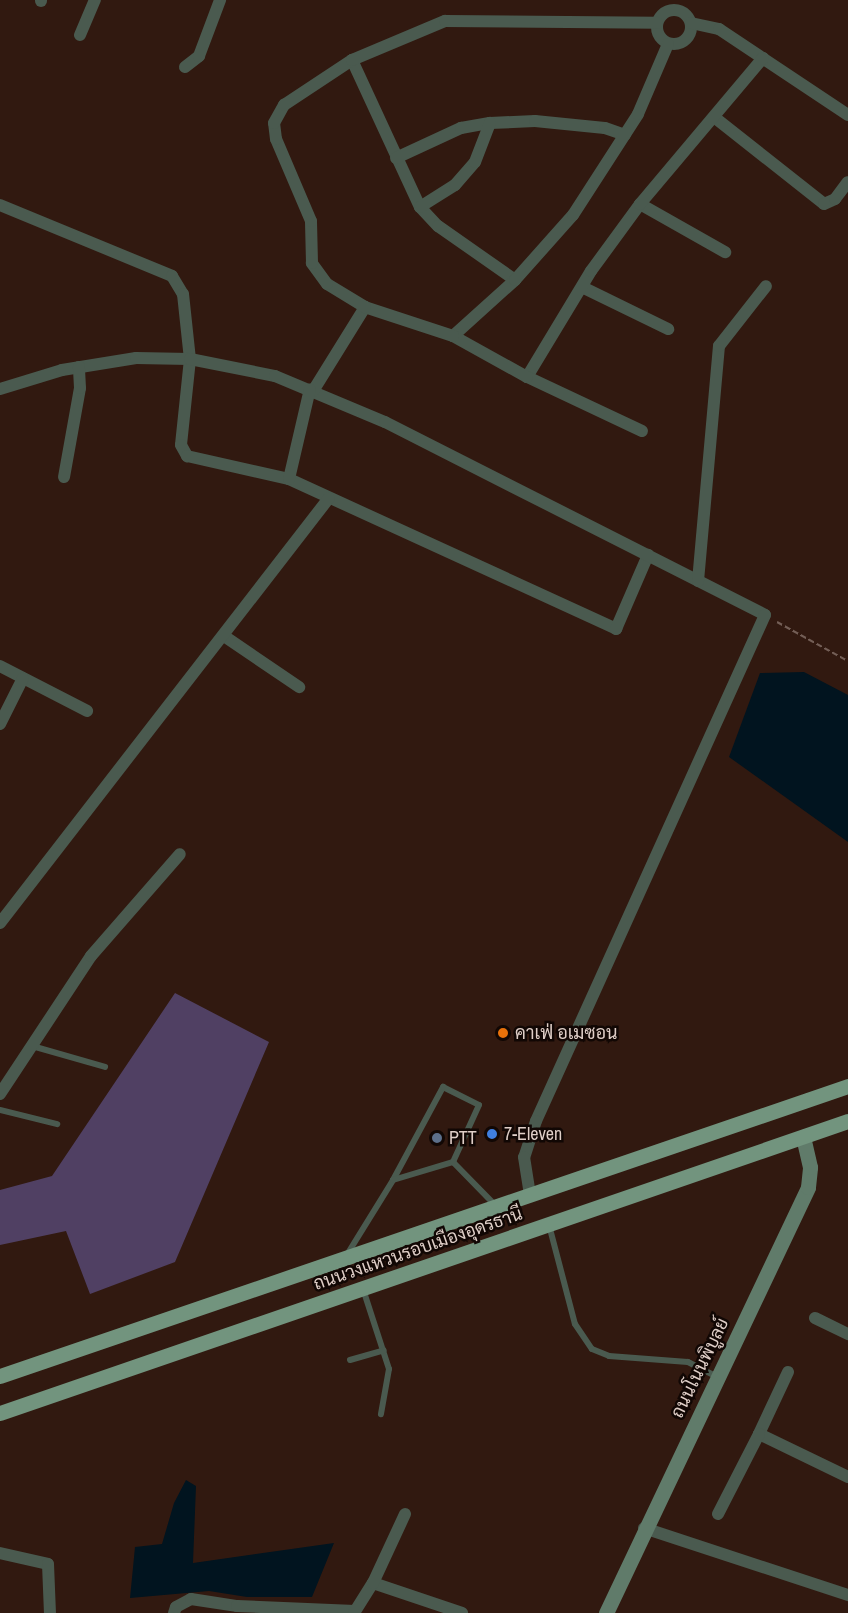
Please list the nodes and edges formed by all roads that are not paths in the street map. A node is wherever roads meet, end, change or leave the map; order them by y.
1 (95, 0) edge
2 (220, 0) edge
3 (657, 23) junction
4 (691, 23) junction
5 (80, 35) dead end
6 (668, 44) junction
7 (763, 58) junction
8 (352, 60) junction
9 (185, 67) dead end
10 (848, 115) edge
11 (714, 117) junction
12 (490, 123) junction
13 (625, 135) junction
14 (396, 158) junction
15 (848, 182) edge
16 (640, 204) junction
17 (0, 205) edge
18 (420, 207) junction
19 (725, 252) dead end
20 (515, 280) junction
21 (766, 286) dead end
22 (582, 287) junction
23 (365, 307) junction
24 (668, 329) dead end
25 (453, 336) junction
26 (190, 359) junction
27 (79, 367) junction
28 (527, 377) junction
29 (0, 389) edge
30 (311, 390) junction
31 (642, 432) dead end
32 (64, 477) dead end
33 (289, 479) junction
34 (329, 498) junction
35 (648, 555) junction
36 (698, 575) junction
37 (224, 636) junction
38 (0, 666) edge
39 (23, 678) junction
40 (299, 687) dead end
41 (87, 711) dead end
42 (0, 724) edge
43 (180, 854) dead end
44 (0, 923) edge
45 (32, 1046) junction
46 (105, 1067) dead end
47 (848, 1086) edge
48 (0, 1094) edge
49 (0, 1110) edge
50 (848, 1121) edge
51 (57, 1124) dead end
52 (803, 1137) junction
53 (453, 1162) junction
54 (393, 1180) junction
55 (530, 1195) junction
56 (496, 1206) junction
57 (549, 1224) junction
58 (346, 1256) junction
59 (363, 1288) junction
60 (815, 1318) dead end
61 (848, 1334) edge
62 (384, 1350) junction
63 (350, 1360) dead end
64 (788, 1372) dead end
65 (0, 1376) edge
66 (717, 1377) junction
67 (0, 1413) edge
68 (381, 1414) dead end
69 (759, 1434) junction
70 (848, 1477) edge
71 (405, 1514) dead end
72 (718, 1514) dead end
73 (644, 1528) junction
74 (0, 1553) edge
75 (373, 1583) junction
76 (848, 1595) edge
77 (354, 1612) edge
78 (50, 1613) edge
79 (174, 1613) edge
80 (462, 1613) edge
81 (606, 1613) edge

1 - 5 street
2 - 9 street
3 - 4 street
3 - 6 street
3 - 8 street
4 - 6 street
4 - 7 street
6 - 13 street
7 - 10 street
7 - 11 street
8 - 14 street
8 - 23 street
11 - 15 street
11 - 16 street
12 - 13 street
12 - 14 street
12 - 18 street
13 - 20 street
14 - 18 street
16 - 19 street
16 - 22 street
17 - 26 street
18 - 20 street
20 - 25 street
21 - 36 street
22 - 24 street
22 - 28 street
23 - 25 street
23 - 30 street
25 - 28 street
26 - 27 street
26 - 30 street
26 - 33 street
27 - 29 street
27 - 32 street
28 - 31 street
30 - 33 street
30 - 35 street
33 - 34 street
34 - 35 street
34 - 37 street
35 - 36 street
36 - 55 street
37 - 40 street
37 - 44 street
38 - 39 street
39 - 41 street
39 - 42 street
43 - 45 street
45 - 46 lane
45 - 48 street
47 - 55 main road, ถนนวงแหวนรอบเมืองอุดรธานี
49 - 51 lane
50 - 52 main road, ถนนวงแหวนรอบเมืองอุดรธานี
52 - 57 main road, ถนนวงแหวนรอบเมืองอุดรธานี
52 - 66 street, ถนนโนนพิบูลย์
53 - 54 lane
53 - 54 lane
53 - 56 lane
54 - 58 lane
55 - 56 main road, ถนนวงแหวนรอบเมืองอุดรธานี
56 - 58 main road, ถนนวงแหวนรอบเมืองอุดรธานี
57 - 59 main road, ถนนวงแหวนรอบเมืองอุดรธานี
57 - 66 lane
58 - 65 main road, ถนนวงแหวนรอบเมืองอุดรธานี
59 - 62 lane
59 - 67 main road, ถนนวงแหวนรอบเมืองอุดรธานี
60 - 61 street
62 - 63 lane
62 - 68 lane
64 - 69 street
66 - 73 street, ถนนโนนพิบูลย์
69 - 70 street
69 - 72 street
71 - 75 street
73 - 76 street
73 - 81 street, ถนนโนนพิบูลย์
74 - 78 street
75 - 77 street
75 - 80 street
77 - 79 street

